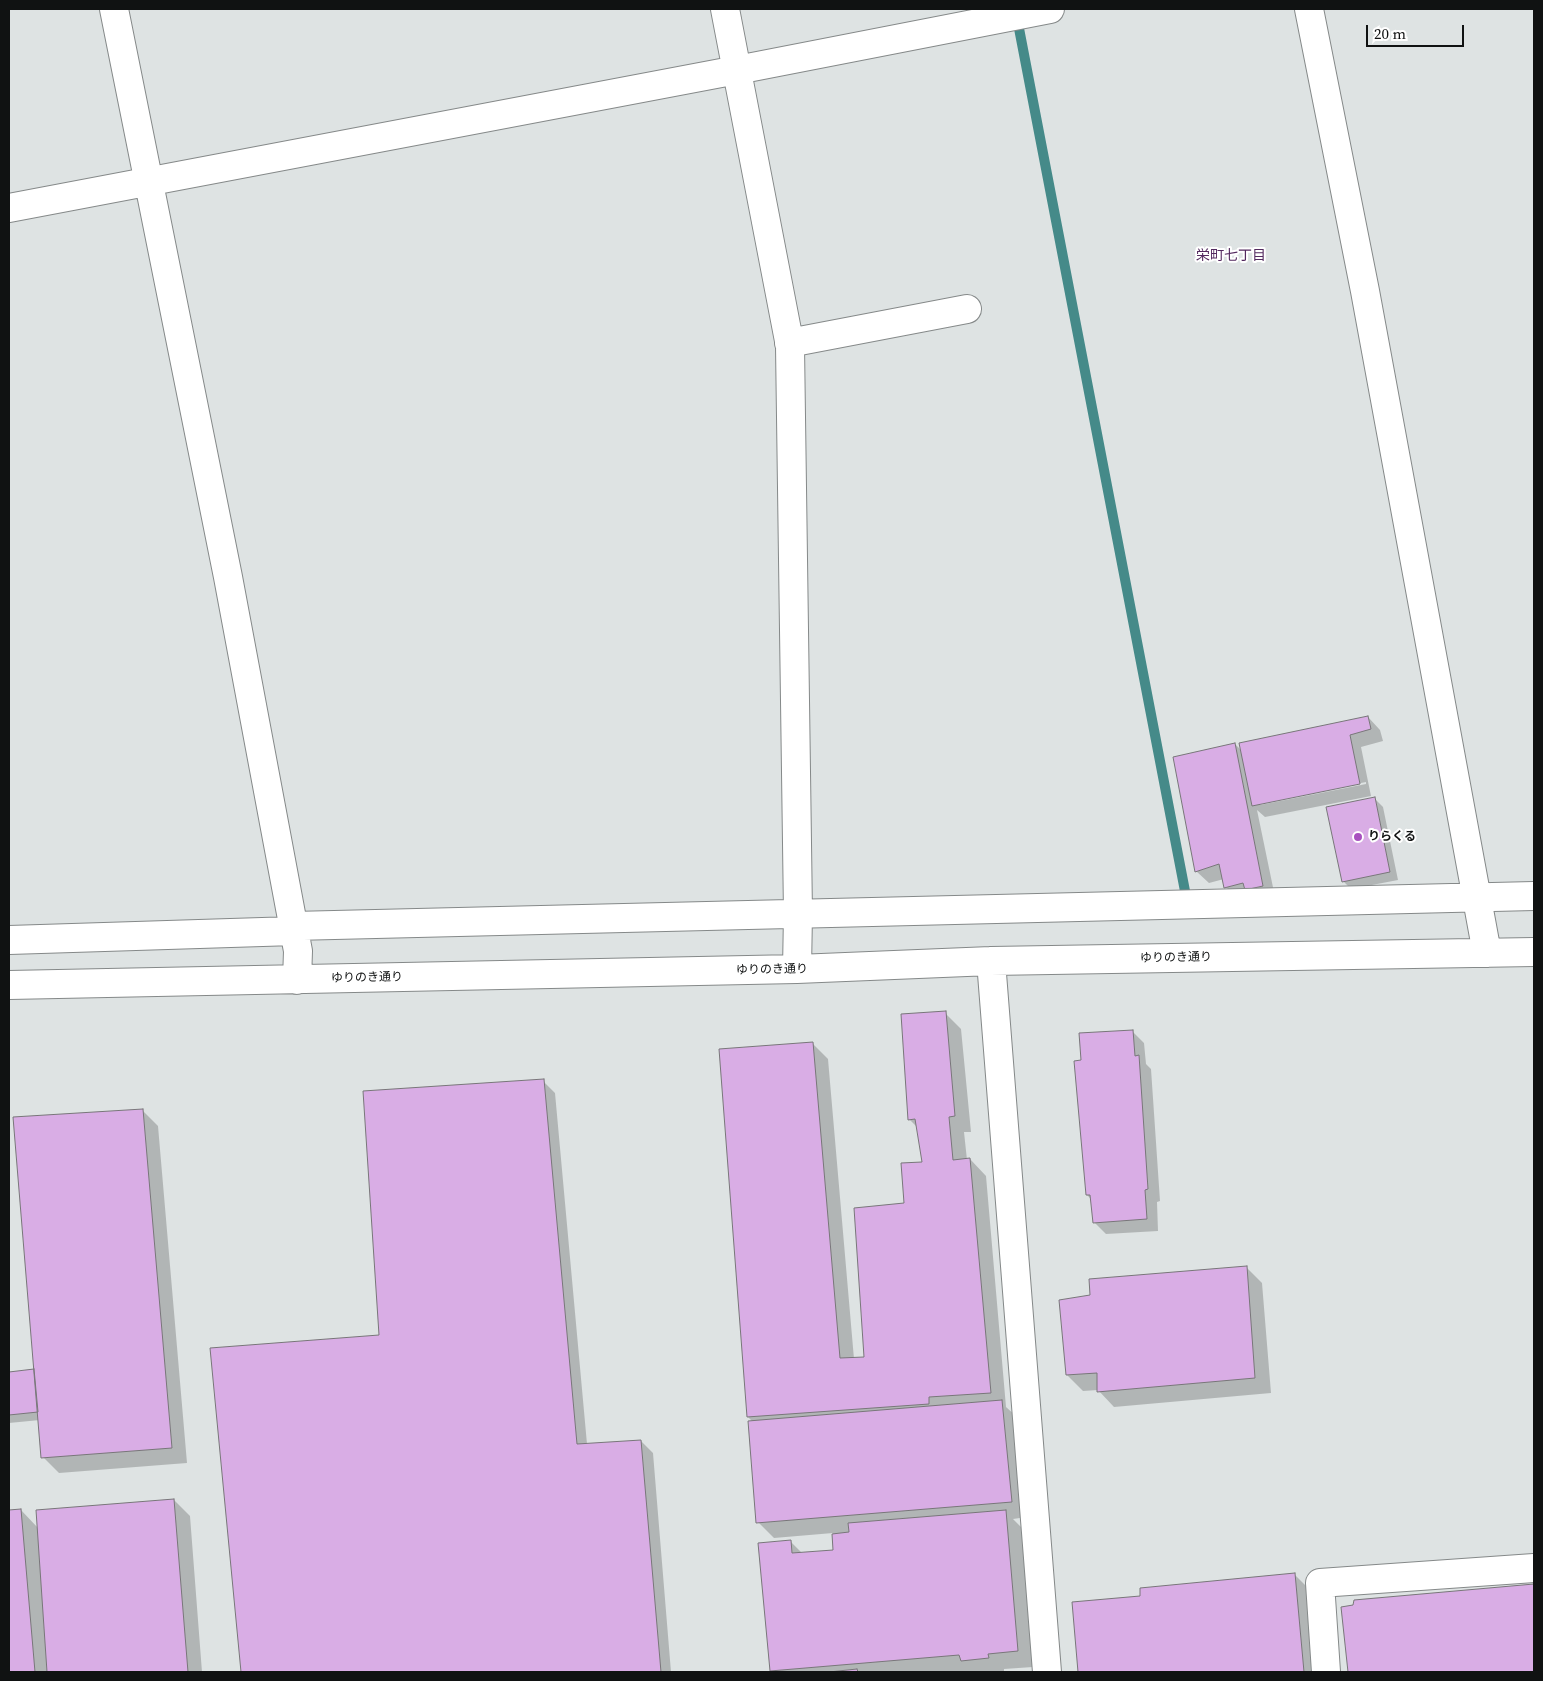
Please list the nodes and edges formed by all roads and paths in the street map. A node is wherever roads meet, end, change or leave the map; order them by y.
1 (114, 9) edge
2 (725, 9) edge
3 (1050, 9) edge
4 (1309, 9) edge
5 (737, 70) junction
6 (148, 182) junction
7 (9, 208) edge
8 (968, 309) dead end
9 (789, 343) junction
10 (1534, 896) edge
11 (1478, 898) junction
12 (798, 914) junction
13 (294, 928) junction
14 (9, 940) edge
15 (1534, 952) edge
16 (1487, 953) junction
17 (991, 961) junction
18 (797, 970) junction
19 (296, 980) junction
20 (9, 985) edge
21 (1534, 1568) edge
22 (1047, 1672) edge
23 (1326, 1672) edge

1 - 6 street
2 - 5 street
3 - 5 street
4 - 11 street
5 - 6 street
5 - 9 street
6 - 7 street
6 - 13 street
8 - 9 street
9 - 12 street
10 - 11 street
11 - 12 street
11 - 16 street
12 - 13 street
12 - 18 street
13 - 14 street
13 - 19 street
15 - 16 street, ゆりのき通り
16 - 17 street, ゆりのき通り
17 - 18 street, ゆりのき通り
17 - 22 street
18 - 19 street, ゆりのき通り
19 - 20 street, ゆりのき通り
21 - 23 street

